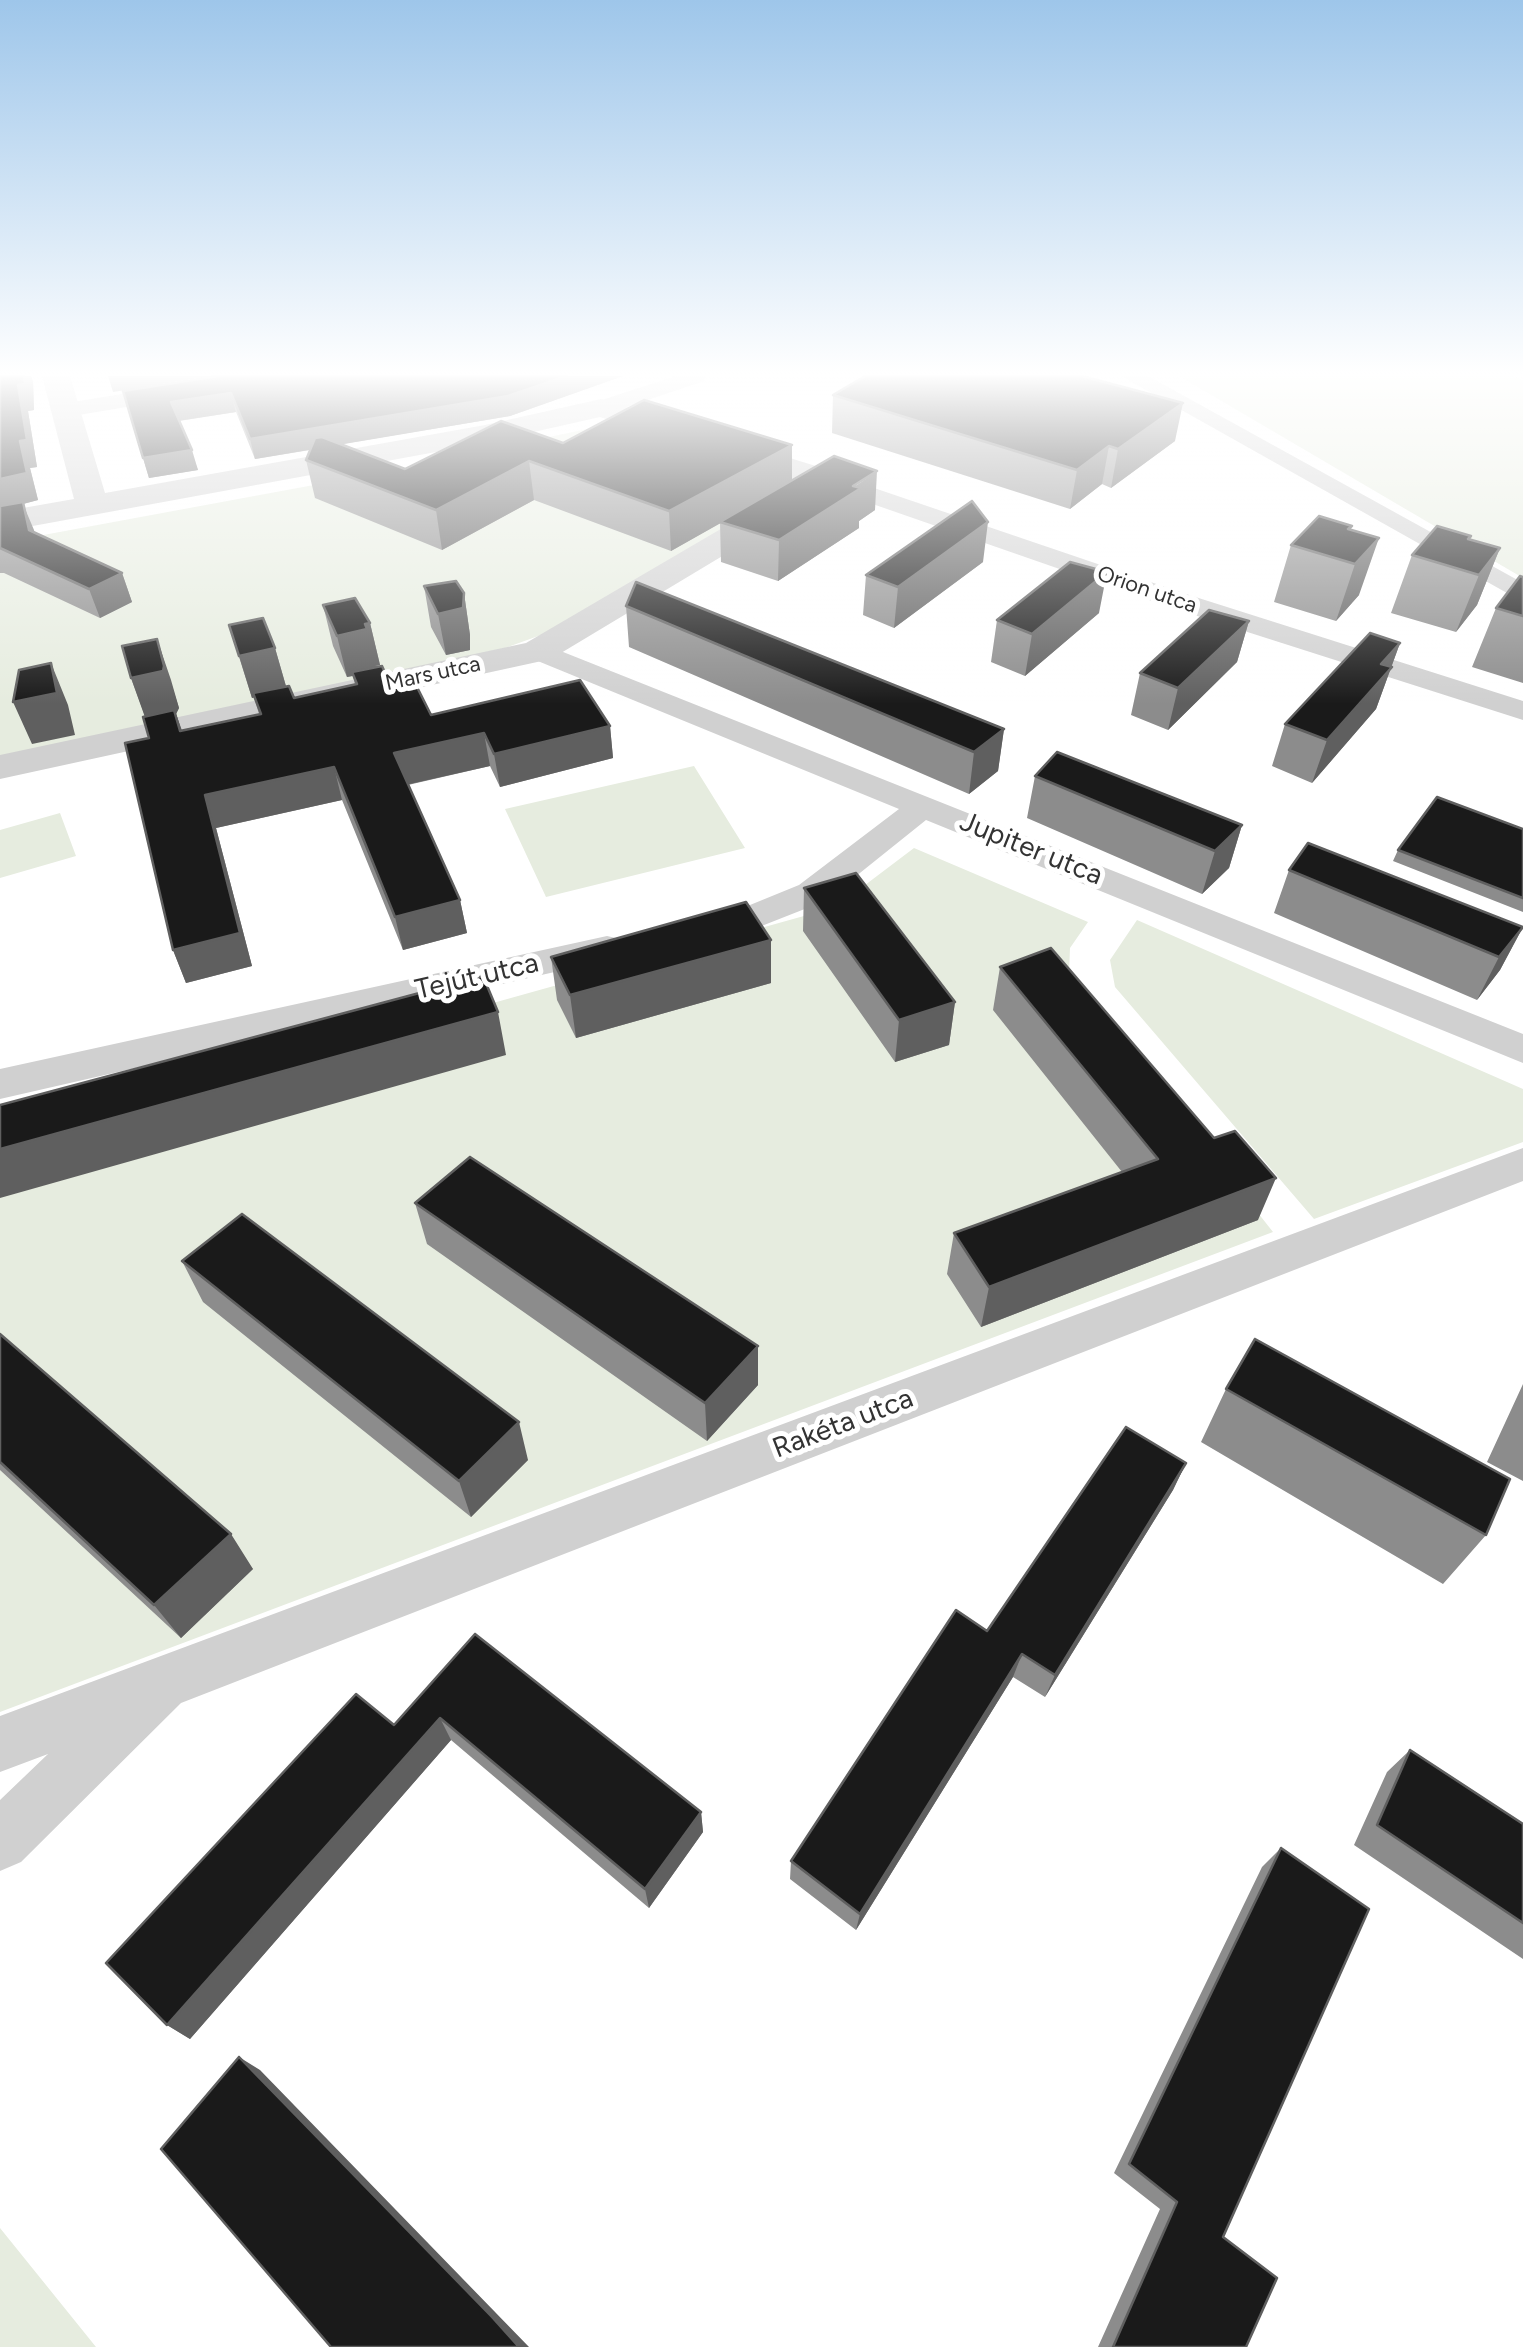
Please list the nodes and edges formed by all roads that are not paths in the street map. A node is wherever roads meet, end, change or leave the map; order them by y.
1 (87, 486) edge
2 (200, 486) edge
3 (818, 486) edge
4 (843, 486) edge
5 (1328, 486) edge
6 (92, 505) junction
7 (0, 522) edge
8 (1523, 594) edge
9 (538, 651) junction
10 (1523, 712) edge
11 (0, 767) edge
12 (924, 806) junction
13 (1523, 1049) edge
14 (0, 1084) edge
15 (1523, 1164) edge
16 (162, 1682) junction
17 (0, 1744) edge
18 (0, 1841) edge

1 - 6 street
2 - 6 street
3 - 9 street, Mars utca
4 - 10 street, Orion utca
5 - 8 street
6 - 7 street
9 - 11 street, Mars utca
9 - 12 street, Jupiter utca
12 - 13 street, Jupiter utca
12 - 14 street, Tejút utca
15 - 16 street, Rakéta utca
16 - 17 street, Rakéta utca
16 - 18 street, Rakéta utca

